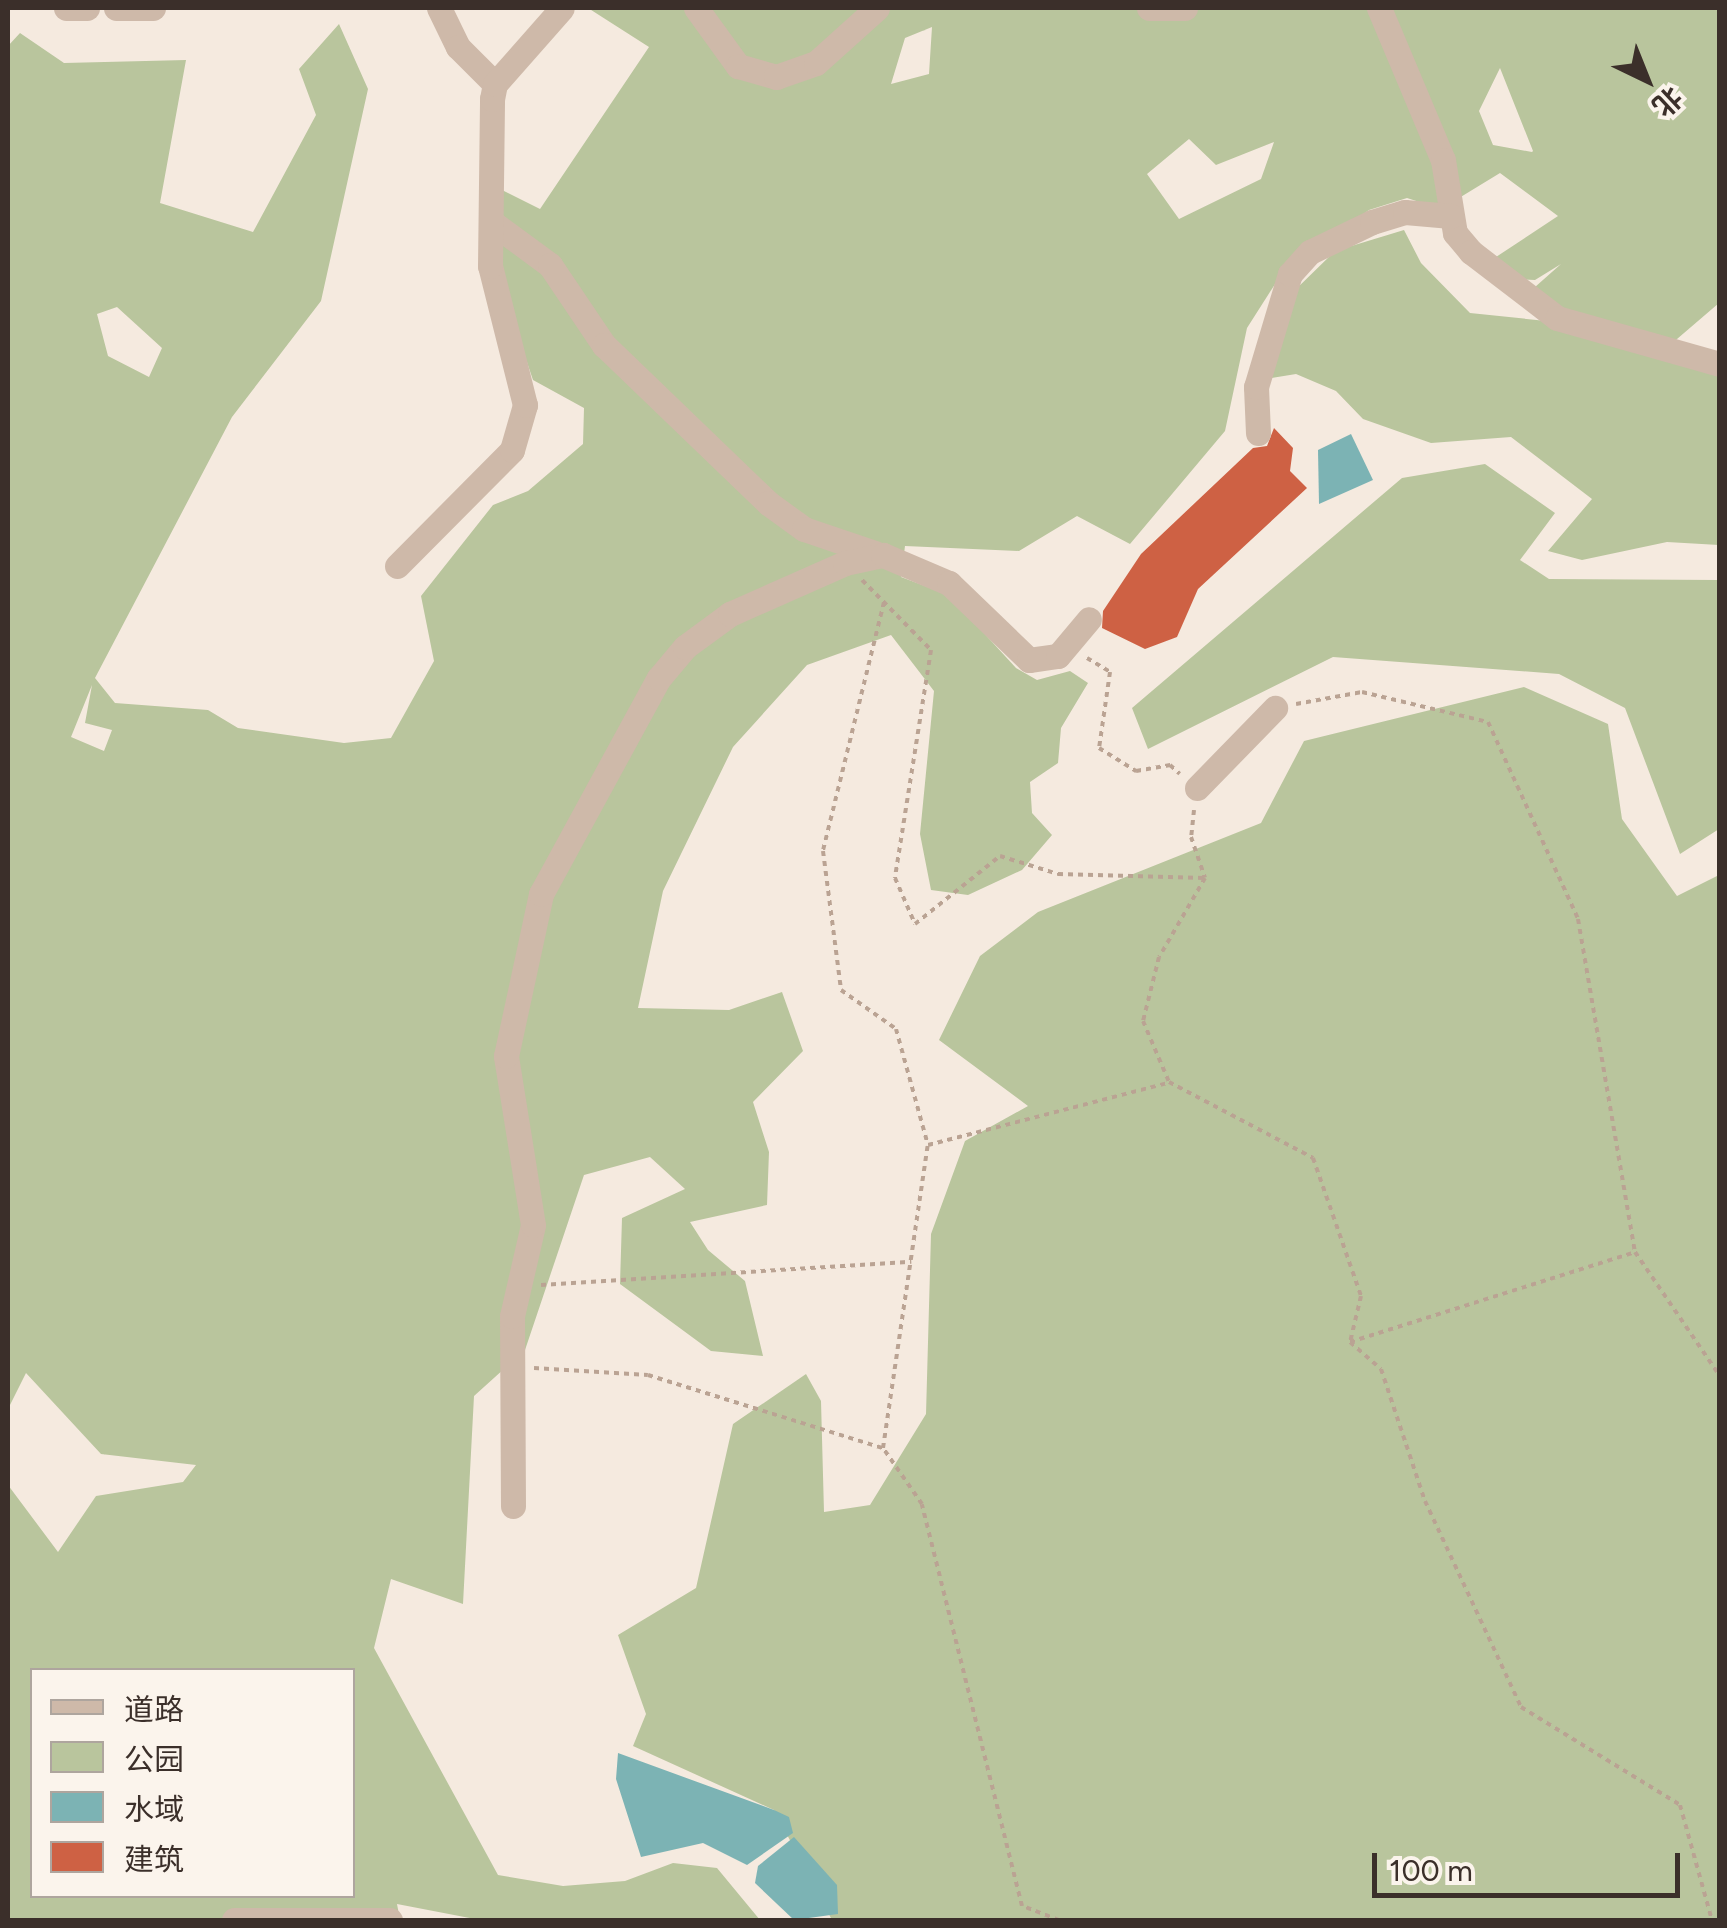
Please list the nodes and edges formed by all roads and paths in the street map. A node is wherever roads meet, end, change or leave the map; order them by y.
1 (66, 8) edge
2 (88, 8) edge
3 (116, 8) edge
4 (153, 8) edge
5 (439, 8) edge
6 (562, 8) edge
7 (696, 8) edge
8 (877, 8) edge
9 (1149, 8) edge
10 (1185, 8) edge
11 (1379, 8) edge
12 (495, 84) junction
13 (1451, 216) junction
14 (493, 223) junction
15 (1720, 364) edge
16 (1258, 433) dead end
17 (883, 555) junction
18 (845, 563) junction
19 (397, 566) dead end
20 (884, 602) junction
21 (1088, 619) dead end
22 (1068, 646) junction
23 (1275, 708) joint
24 (1197, 788) junction
25 (1205, 878) junction
26 (1169, 1082) junction
27 (928, 1145) junction
28 (1635, 1252) junction
29 (910, 1262) junction
30 (519, 1286) junction
31 (1350, 1342) junction
32 (512, 1368) junction
33 (1720, 1376) edge
34 (883, 1448) junction
35 (513, 1506) dead end
36 (234, 1920) edge
37 (390, 1920) edge
38 (1059, 1920) edge
39 (1712, 1920) edge

1 - 2 street
3 - 4 street
5 - 12 street
6 - 12 street
7 - 8 street
9 - 10 street
11 - 13 street
12 - 14 street
13 - 15 street
13 - 16 street
14 - 17 street
14 - 19 street
17 - 18 street
17 - 22 street
18 - 20 path
18 - 30 street
20 - 25 path
20 - 27 path
21 - 22 street
22 - 24 path
23 - 24 street
23 - 28 path
24 - 25 path
25 - 26 path
26 - 27 path
26 - 31 path
27 - 29 path
28 - 31 path
28 - 33 path
29 - 30 path
29 - 34 path
30 - 32 street
31 - 39 path
32 - 34 path
32 - 35 street
34 - 38 path
36 - 37 street

